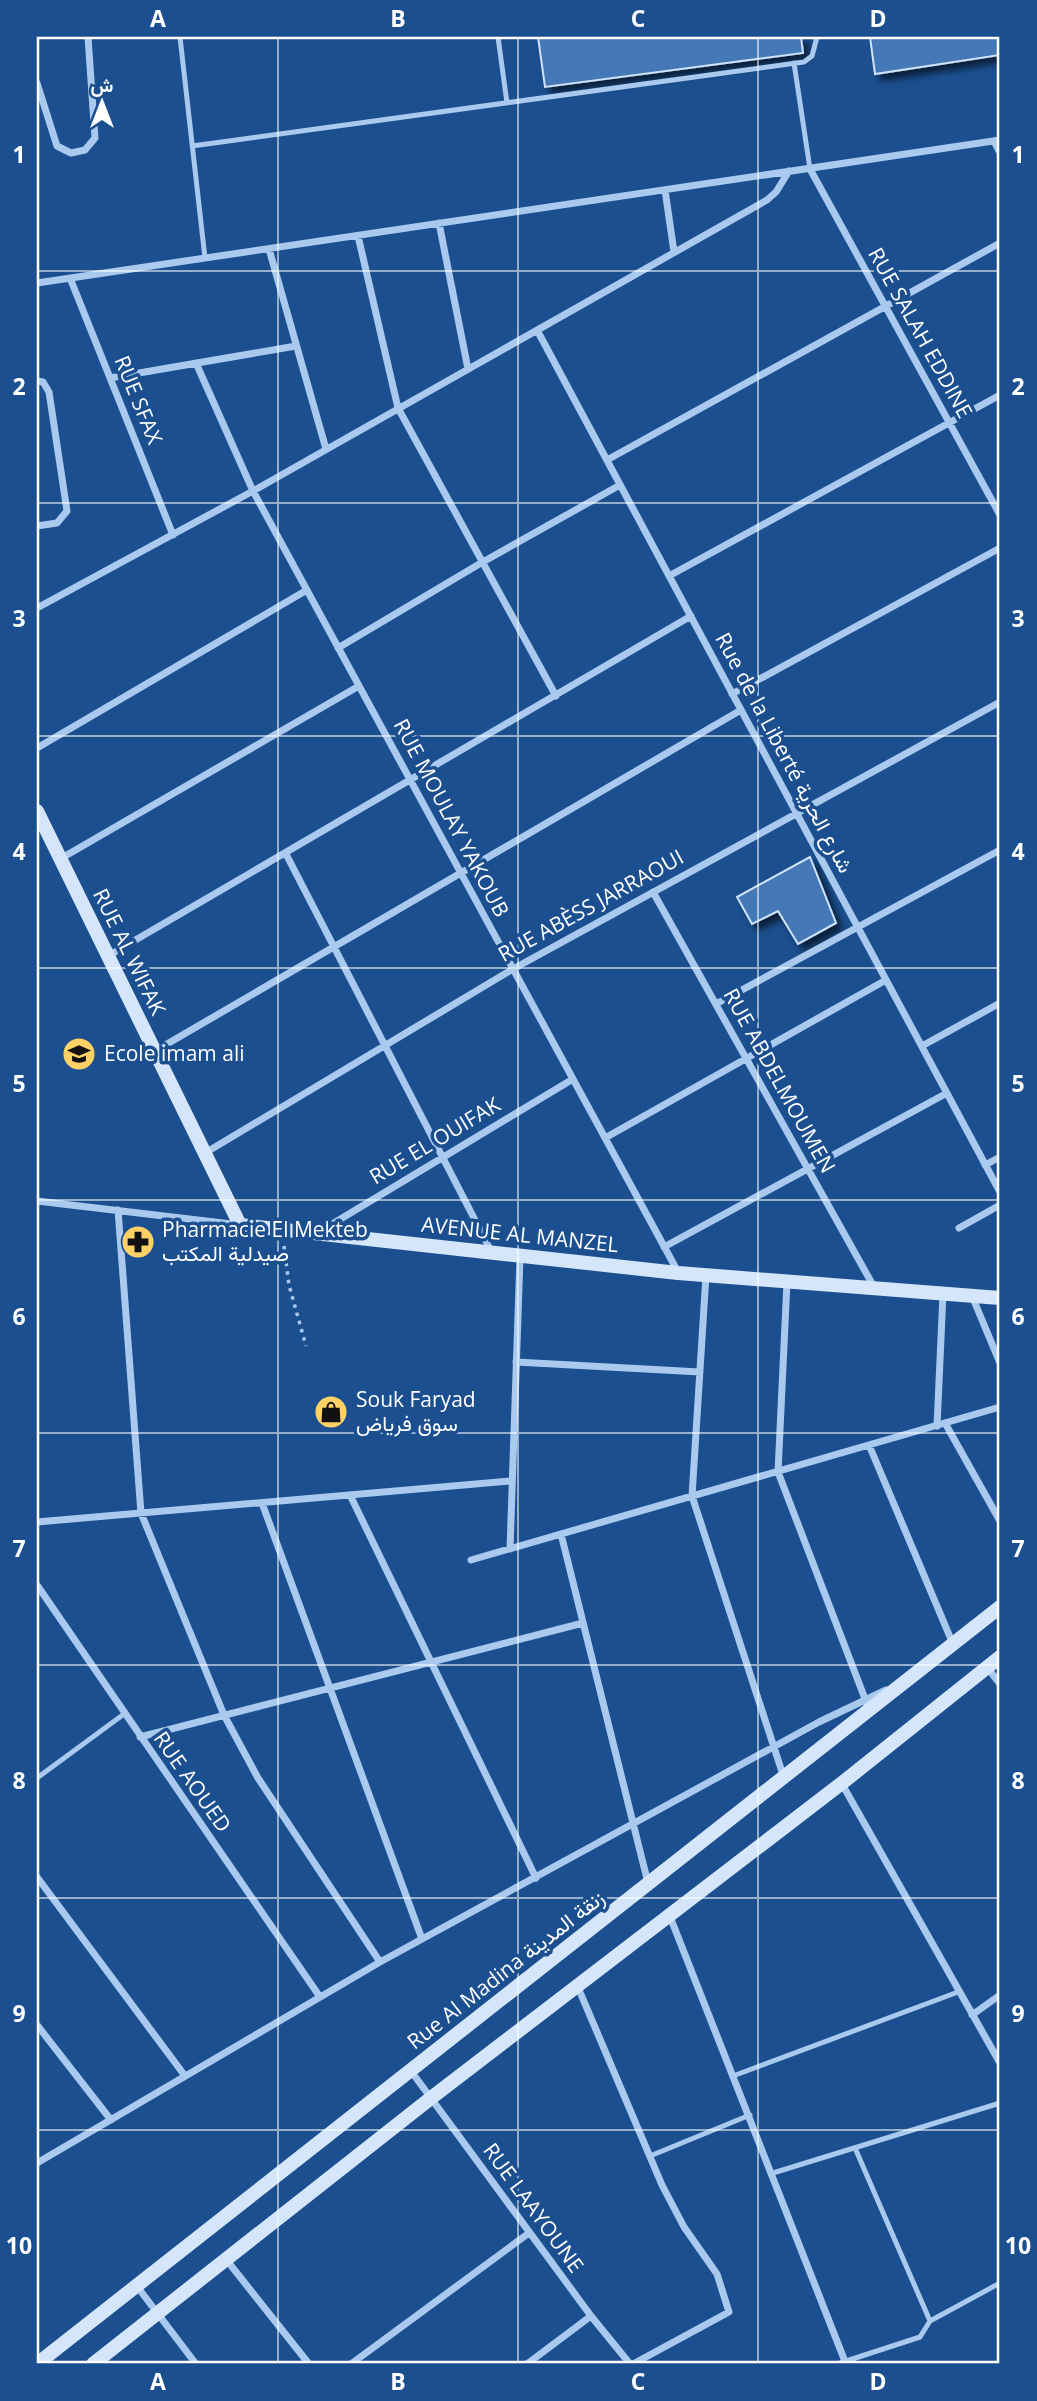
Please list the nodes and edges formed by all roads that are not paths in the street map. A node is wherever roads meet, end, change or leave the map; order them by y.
1 (88, 37) edge
2 (180, 37) edge
3 (498, 37) edge
4 (817, 37) edge
5 (794, 63) junction
6 (37, 83) edge
7 (507, 103) junction
8 (997, 141) edge
9 (192, 146) junction
10 (1000, 153) edge
11 (810, 169) junction
12 (789, 171) junction
13 (665, 190) junction
14 (439, 223) junction
15 (358, 236) junction
16 (1000, 243) edge
17 (269, 249) junction
18 (674, 252) junction
19 (205, 258) junction
20 (70, 278) junction
21 (37, 283) edge
22 (886, 307) junction
23 (537, 330) junction
24 (296, 346) junction
25 (196, 363) junction
26 (468, 369) junction
27 (110, 378) junction
28 (37, 381) edge
29 (1000, 395) edge
30 (398, 408) junction
31 (949, 422) junction
32 (326, 449) junction
33 (607, 460) junction
34 (620, 485) junction
35 (253, 491) junction
36 (1000, 515) edge
37 (37, 526) edge
38 (173, 535) junction
39 (1000, 548) edge
40 (481, 563) junction
41 (669, 576) junction
42 (307, 590) junction
43 (37, 608) edge
44 (691, 616) junction
45 (338, 648) junction
46 (359, 686) junction
47 (732, 694) junction
48 (556, 696) junction
49 (1000, 702) edge
50 (741, 709) junction
51 (37, 748) edge
52 (412, 782) junction
53 (37, 811) edge
54 (797, 813) junction
55 (1000, 850) edge
56 (286, 854) junction
57 (60, 859) junction
58 (462, 875) junction
59 (653, 892) junction
60 (858, 928) junction
61 (334, 948) junction
62 (108, 956) junction
63 (513, 969) junction
64 (886, 980) junction
65 (1000, 1003) edge
66 (716, 1004) junction
67 (385, 1045) junction
68 (922, 1046) junction
69 (155, 1052) junction
70 (746, 1058) junction
71 (573, 1079) junction
72 (947, 1093) junction
73 (605, 1138) junction
74 (205, 1153) junction
75 (442, 1156) junction
76 (1000, 1157) edge
77 (985, 1165) junction
78 (808, 1167) junction
79 (1000, 1192) edge
80 (37, 1200) edge
81 (1000, 1205) edge
82 (118, 1210) junction
83 (240, 1225) junction
84 (959, 1228) dead end
85 (315, 1234) junction
86 (664, 1247) junction
87 (493, 1254) junction
88 (520, 1257) junction
89 (678, 1273) junction
90 (706, 1275) junction
91 (787, 1281) junction
92 (875, 1288) junction
93 (943, 1293) junction
94 (972, 1296) junction
95 (1000, 1298) edge
96 (516, 1362) junction
97 (1000, 1363) edge
98 (699, 1372) junction
99 (1000, 1407) edge
100 (945, 1423) junction
101 (937, 1426) junction
102 (869, 1445) junction
103 (778, 1472) junction
104 (511, 1481) junction
105 (350, 1495) junction
106 (692, 1496) junction
107 (262, 1503) junction
108 (141, 1513) junction
109 (1000, 1521) edge
110 (37, 1522) edge
111 (561, 1534) junction
112 (510, 1549) junction
113 (471, 1560) dead end
114 (37, 1585) edge
115 (1000, 1607) edge
116 (583, 1623) junction
117 (953, 1644) junction
118 (1000, 1657) edge
119 (432, 1662) junction
120 (987, 1668) junction
121 (1000, 1684) edge
122 (330, 1688) junction
123 (867, 1705) junction
124 (124, 1714) junction
125 (224, 1715) junction
126 (140, 1737) junction
127 (774, 1747) junction
128 (37, 1778) edge
129 (784, 1779) junction
130 (842, 1783) junction
131 (633, 1823) junction
132 (37, 1877) edge
133 (536, 1878) junction
134 (649, 1886) junction
135 (669, 1913) junction
136 (422, 1940) junction
137 (380, 1962) junction
138 (576, 1984) junction
139 (958, 1992) junction
140 (1000, 1995) edge
141 (320, 1997) junction
142 (972, 2015) junction
143 (37, 2025) edge
144 (1000, 2063) edge
145 (410, 2070) junction
146 (185, 2076) junction
147 (733, 2076) junction
148 (430, 2098) junction
149 (1000, 2103) edge
150 (750, 2115) junction
151 (111, 2120) junction
152 (855, 2148) junction
153 (650, 2156) junction
154 (37, 2163) edge
155 (773, 2173) junction
156 (529, 2233) junction
157 (225, 2258) junction
158 (1000, 2283) edge
159 (135, 2285) junction
160 (157, 2313) junction
161 (591, 2316) junction
162 (930, 2321) junction
163 (843, 2363) edge
164 (37, 2364) edge
165 (93, 2364) edge
166 (196, 2364) edge
167 (309, 2364) edge
168 (351, 2364) edge
169 (527, 2364) edge
170 (632, 2364) edge

1 - 6 street
2 - 9 lane
3 - 7 lane
4 - 5 lane
5 - 7 lane
5 - 11 lane
7 - 9 lane
8 - 10 street
8 - 11 street
9 - 19 lane
11 - 12 street
11 - 22 street, RUE SALAH EDDINE
12 - 13 street
12 - 18 street
13 - 14 street
13 - 18 street
14 - 15 street
14 - 26 street
15 - 17 street
15 - 30 street
16 - 22 street
17 - 19 street
17 - 24 street
18 - 23 street
19 - 20 street
20 - 21 street
20 - 27 street, RUE SFAX
22 - 31 street, RUE SALAH EDDINE
22 - 33 street
23 - 26 street
23 - 33 street, Rue de la Liberté شارع الحرية
24 - 25 street
24 - 32 street
25 - 27 street
25 - 35 street, RUE MOULAY YAKOUB
26 - 30 street
27 - 38 street, RUE SFAX
28 - 37 street
29 - 31 street
30 - 32 street
30 - 40 street
31 - 36 street, RUE SALAH EDDINE
31 - 41 street
32 - 35 street
33 - 34 street, Rue de la Liberté شارع الحرية
34 - 40 street
34 - 41 street, Rue de la Liberté شارع الحرية
35 - 38 street
35 - 42 street, RUE MOULAY YAKOUB
38 - 43 street
39 - 47 street
40 - 45 street
40 - 48 street
41 - 44 street, Rue de la Liberté شارع الحرية
42 - 45 street, RUE MOULAY YAKOUB
42 - 51 street
44 - 47 street, Rue de la Liberté شارع الحرية
44 - 48 street
45 - 46 street, RUE MOULAY YAKOUB
46 - 52 street, RUE MOULAY YAKOUB
46 - 57 street
47 - 50 street, Rue de la Liberté شارع الحرية
48 - 52 street
49 - 54 street, RUE ABÈSS JARRAOUI
50 - 54 street, Rue de la Liberté شارع الحرية
50 - 58 street
52 - 56 street
52 - 58 street, RUE MOULAY YAKOUB
53 - 57 main road, RUE AL WIFAK
54 - 59 street, RUE ABÈSS JARRAOUI
54 - 60 street, Rue de la Liberté شارع الحرية
55 - 60 street
56 - 61 street
56 - 62 street
57 - 62 main road, RUE AL WIFAK
58 - 61 street
58 - 63 street, RUE MOULAY YAKOUB
59 - 63 street, RUE ABÈSS JARRAOUI
59 - 66 street, RUE ABDELMOUMEN
60 - 64 street, Rue de la Liberté شارع الحرية
60 - 66 street
61 - 67 street
61 - 69 street
62 - 69 main road, RUE AL WIFAK
63 - 67 street, RUE ABÈSS JARRAOUI
63 - 71 street, RUE MOULAY YAKOUB
64 - 68 street, Rue de la Liberté شارع الحرية
64 - 70 street
65 - 68 street
66 - 70 street, RUE ABDELMOUMEN
67 - 74 street, RUE ABÈSS JARRAOUI
67 - 75 street
68 - 72 street, Rue de la Liberté شارع الحرية
69 - 74 main road, RUE AL WIFAK
70 - 73 street
70 - 78 street, RUE ABDELMOUMEN
71 - 73 street, RUE MOULAY YAKOUB
71 - 75 street, RUE EL OUIFAK
72 - 77 street, Rue de la Liberté شارع الحرية
72 - 78 street
73 - 86 street, RUE MOULAY YAKOUB
74 - 83 main road, RUE AL WIFAK
75 - 85 street, RUE EL OUIFAK
75 - 87 street
76 - 77 street
77 - 79 street, Rue de la Liberté شارع الحرية
78 - 86 street
78 - 92 street, RUE ABDELMOUMEN
80 - 82 street, AVENUE AL MANZEL
81 - 84 street
82 - 83 street, AVENUE AL MANZEL
82 - 108 street
83 - 85 main road, AVENUE AL MANZEL
85 - 87 main road, AVENUE AL MANZEL
86 - 89 street, RUE MOULAY YAKOUB
87 - 88 main road, AVENUE AL MANZEL
88 - 89 main road, AVENUE AL MANZEL
88 - 96 street
89 - 90 main road, AVENUE AL MANZEL
90 - 91 main road, AVENUE AL MANZEL
90 - 98 street
91 - 92 main road, AVENUE AL MANZEL
91 - 103 street
92 - 93 main road, AVENUE AL MANZEL
93 - 94 main road, AVENUE AL MANZEL
93 - 101 street
94 - 95 main road, AVENUE AL MANZEL
94 - 97 street
96 - 98 street
96 - 104 street
98 - 106 street
99 - 100 street
100 - 101 street
100 - 109 street
101 - 102 street
102 - 103 street
102 - 117 street
103 - 106 street
103 - 123 street
104 - 105 street
104 - 112 street
105 - 107 street
105 - 119 street
106 - 111 street
106 - 127 street
107 - 108 street
107 - 122 street
108 - 110 street
108 - 125 street
111 - 112 street
111 - 116 street
112 - 113 street
114 - 124 street, RUE AOUED
115 - 117 main road, Rue Al Madina زنقة المدينة
116 - 119 street
116 - 131 street
117 - 123 main road, Rue Al Madina زنقة المدينة
118 - 120 main road
119 - 122 street
119 - 133 street
120 - 121 street
120 - 130 main road
122 - 125 street
122 - 136 street
123 - 127 street
123 - 129 main road, Rue Al Madina زنقة المدينة
124 - 126 street, RUE AOUED
124 - 128 lane
125 - 126 street
125 - 137 street
126 - 141 street, RUE AOUED
127 - 129 street
127 - 131 street
129 - 134 main road, Rue Al Madina زنقة المدينة
130 - 135 main road
130 - 139 street
131 - 133 street
131 - 134 street
132 - 146 street
133 - 136 street
134 - 145 main road, Rue Al Madina زنقة المدينة
135 - 138 main road
135 - 147 street
136 - 137 street
137 - 141 street
138 - 148 main road
138 - 153 street
139 - 142 street
139 - 147 lane
140 - 142 street
141 - 146 street
142 - 144 street
143 - 151 street
145 - 148 street, RUE LAAYOUNE
145 - 159 main road, Rue Al Madina زنقة المدينة
146 - 151 street
147 - 150 street
148 - 156 street, RUE LAAYOUNE
148 - 157 main road
149 - 152 lane
150 - 153 lane
150 - 155 street
151 - 154 street
152 - 155 lane
152 - 162 lane
153 - 170 street
155 - 163 street
156 - 161 street, RUE LAAYOUNE
156 - 168 street
157 - 160 main road
157 - 167 street
158 - 162 lane
159 - 160 street
159 - 164 main road, Rue Al Madina زنقة المدينة
160 - 165 main road
160 - 166 street
161 - 169 street
161 - 170 street, RUE LAAYOUNE
162 - 163 lane

